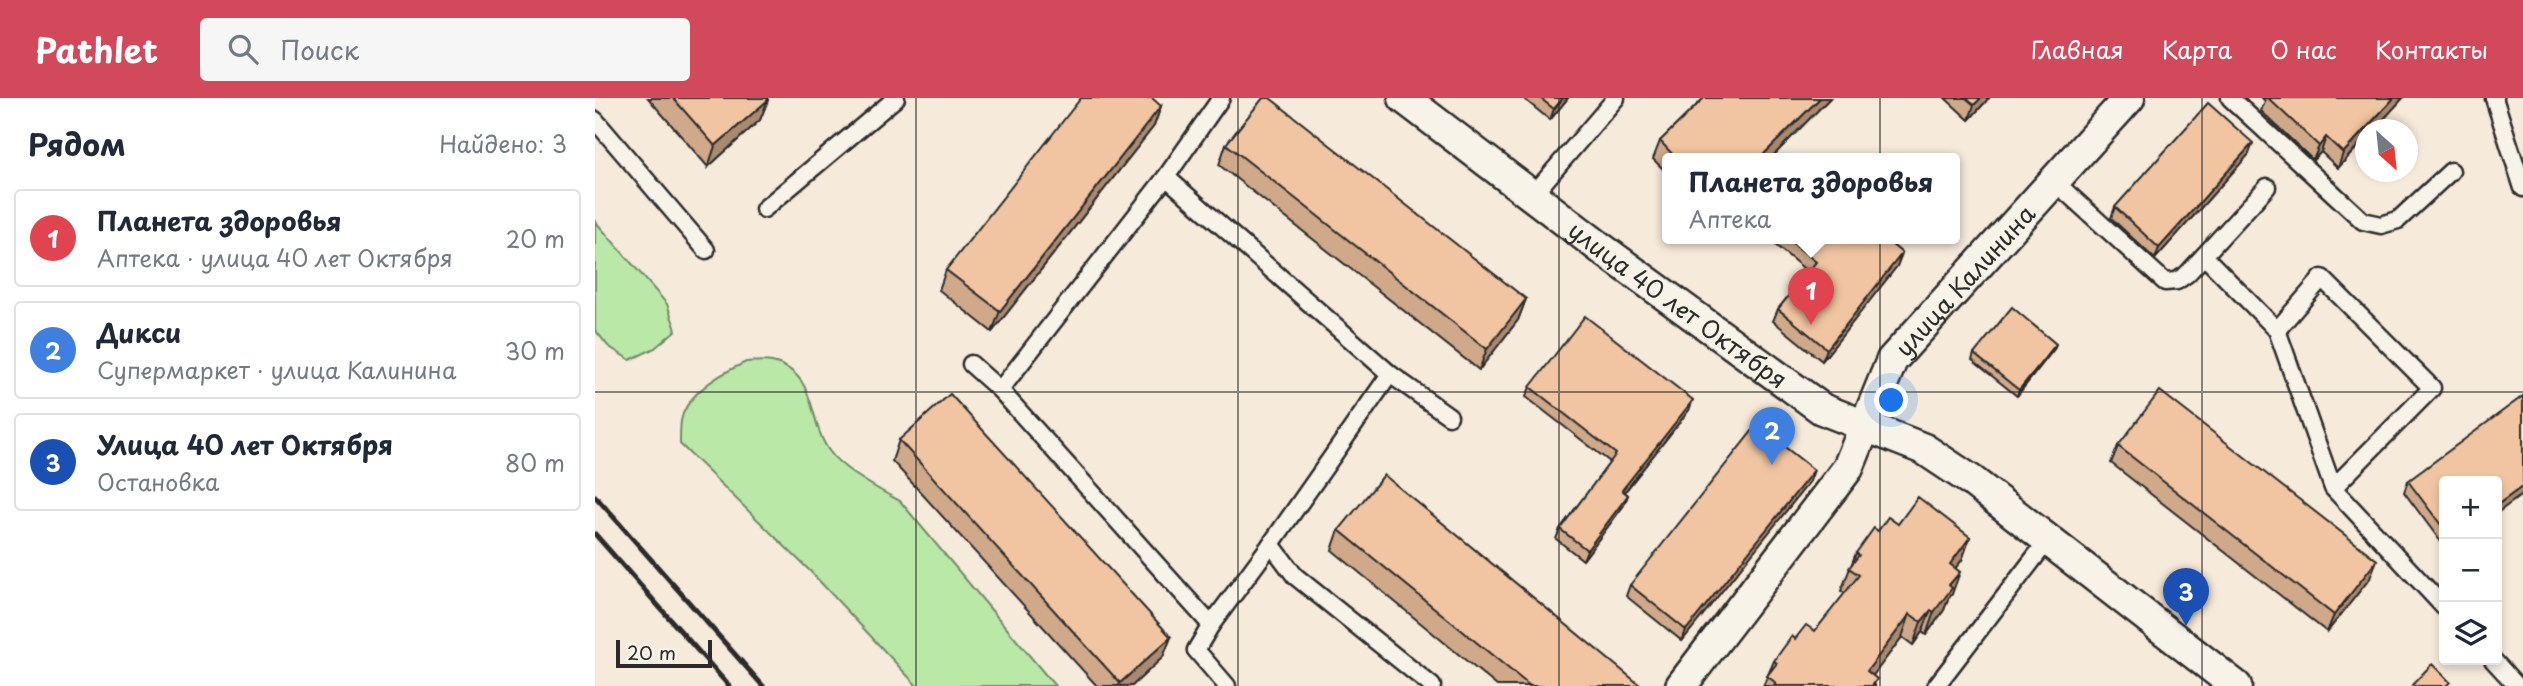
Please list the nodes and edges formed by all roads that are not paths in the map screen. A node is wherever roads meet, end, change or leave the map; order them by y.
1 (896, 98) edge
2 (1221, 98) edge
3 (1404, 98) edge
4 (1616, 98) edge
5 (2129, 98) edge
6 (2230, 98) edge
7 (2494, 98) edge
8 (595, 120) edge
9 (2451, 171) dead end
10 (1166, 177) junction
11 (2054, 181) junction
12 (2267, 187) dead end
13 (2523, 188) edge
14 (1532, 196) junction
15 (764, 209) dead end
16 (706, 250) dead end
17 (2204, 256) junction
18 (2277, 330) junction
19 (971, 364) dead end
20 (1389, 374) junction
21 (1000, 390) junction
22 (1449, 416) dead end
23 (1863, 426) junction
24 (2333, 488) junction
25 (2048, 540) junction
26 (1271, 544) junction
27 (2439, 602) edge
28 (1211, 625) junction
29 (2498, 665) edge
30 (1227, 686) edge
31 (1431, 686) edge
32 (1681, 686) edge
33 (1936, 686) edge
34 (2236, 686) edge
35 (2517, 686) edge

1 - 15 lane
2 - 10 lane
3 - 14 street, улица 40 лет Октября
4 - 14 lane
5 - 11 street, улица Калинина
6 - 9 lane
7 - 13 lane
8 - 16 lane
10 - 20 lane
10 - 21 lane
11 - 17 lane
11 - 23 street, улица Калинина
12 - 17 lane
14 - 23 street, улица 40 лет Октября
17 - 18 lane
18 - 24 lane
18 - 24 lane
19 - 21 lane
20 - 22 lane
20 - 26 lane
21 - 28 lane
23 - 25 street, улица 40 лет Октября
23 - 32 street, улица Калинина
24 - 27 lane
25 - 33 lane
25 - 34 street, улица 40 лет Октября
26 - 28 lane
26 - 31 lane
28 - 30 lane
29 - 35 lane

